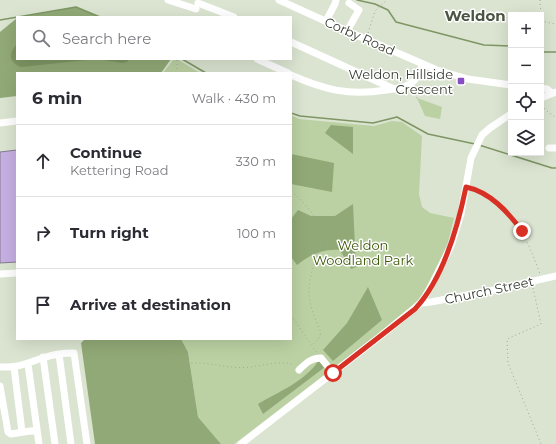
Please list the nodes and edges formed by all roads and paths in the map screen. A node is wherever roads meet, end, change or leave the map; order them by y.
1 (280, 0) edge
2 (336, 0) edge
3 (387, 0) edge
4 (540, 0) edge
5 (167, 2) edge
6 (349, 3) dead end
7 (197, 7) edge
8 (541, 12) edge
9 (230, 16) edge
10 (326, 21) junction
11 (544, 22) edge
12 (556, 24) edge
13 (347, 31) junction
14 (366, 39) junction
15 (292, 42) edge
16 (177, 60) edge
17 (259, 60) edge
18 (423, 64) junction
19 (177, 72) edge
20 (286, 72) edge
21 (292, 74) edge
22 (410, 84) junction
23 (508, 85) edge
24 (544, 88) edge
25 (394, 89) junction
26 (554, 92) edge
27 (544, 97) edge
28 (417, 98) dead end
29 (544, 108) edge
30 (508, 116) edge
31 (556, 118) edge
32 (16, 121) edge
33 (0, 123) edge
34 (466, 187) junction
35 (292, 193) edge
36 (16, 273) edge
37 (0, 274) edge
38 (556, 276) edge
39 (542, 279) junction
40 (531, 282) junction
41 (421, 303) junction
42 (292, 316) edge
43 (152, 340) edge
44 (312, 344) junction
45 (59, 354) junction
46 (43, 357) junction
47 (321, 358) junction
48 (28, 364) junction
49 (0, 367) edge
50 (14, 367) junction
51 (299, 370) joint
52 (333, 373) junction
53 (0, 386) edge
54 (37, 430) junction
55 (22, 432) junction
56 (38, 444) edge
57 (55, 444) edge
58 (71, 444) edge
59 (87, 444) edge
60 (241, 444) edge
61 (540, 444) edge

1 - 10 street, Corby Road
2 - 10 street
3 - 14 path
4 - 8 path
5 - 7 street
6 - 13 street
7 - 9 street
10 - 13 street, Corby Road
11 - 12 path
13 - 14 street, Corby Road
14 - 18 street, Corby Road
15 - 25 street
16 - 19 path
17 - 20 street
18 - 22 street
18 - 23 street, Corby Road
21 - 25 street
22 - 25 street
22 - 28 path
24 - 26 street
26 - 27 street
29 - 31 path
30 - 34 street
32 - 33 street
34 - 39 path
34 - 41 street
35 - 44 path
36 - 37 street
38 - 39 street, Church Street
39 - 40 street, Church Street
40 - 41 street, Church Street
40 - 61 path
41 - 52 street
42 - 44 path
43 - 51 path
44 - 47 path
45 - 46 street
45 - 58 street
45 - 59 street
46 - 48 street
46 - 57 street
47 - 51 street
47 - 52 street
48 - 50 street
48 - 54 street
49 - 50 street
50 - 55 street
52 - 60 street
53 - 55 street
54 - 55 street
54 - 56 street

